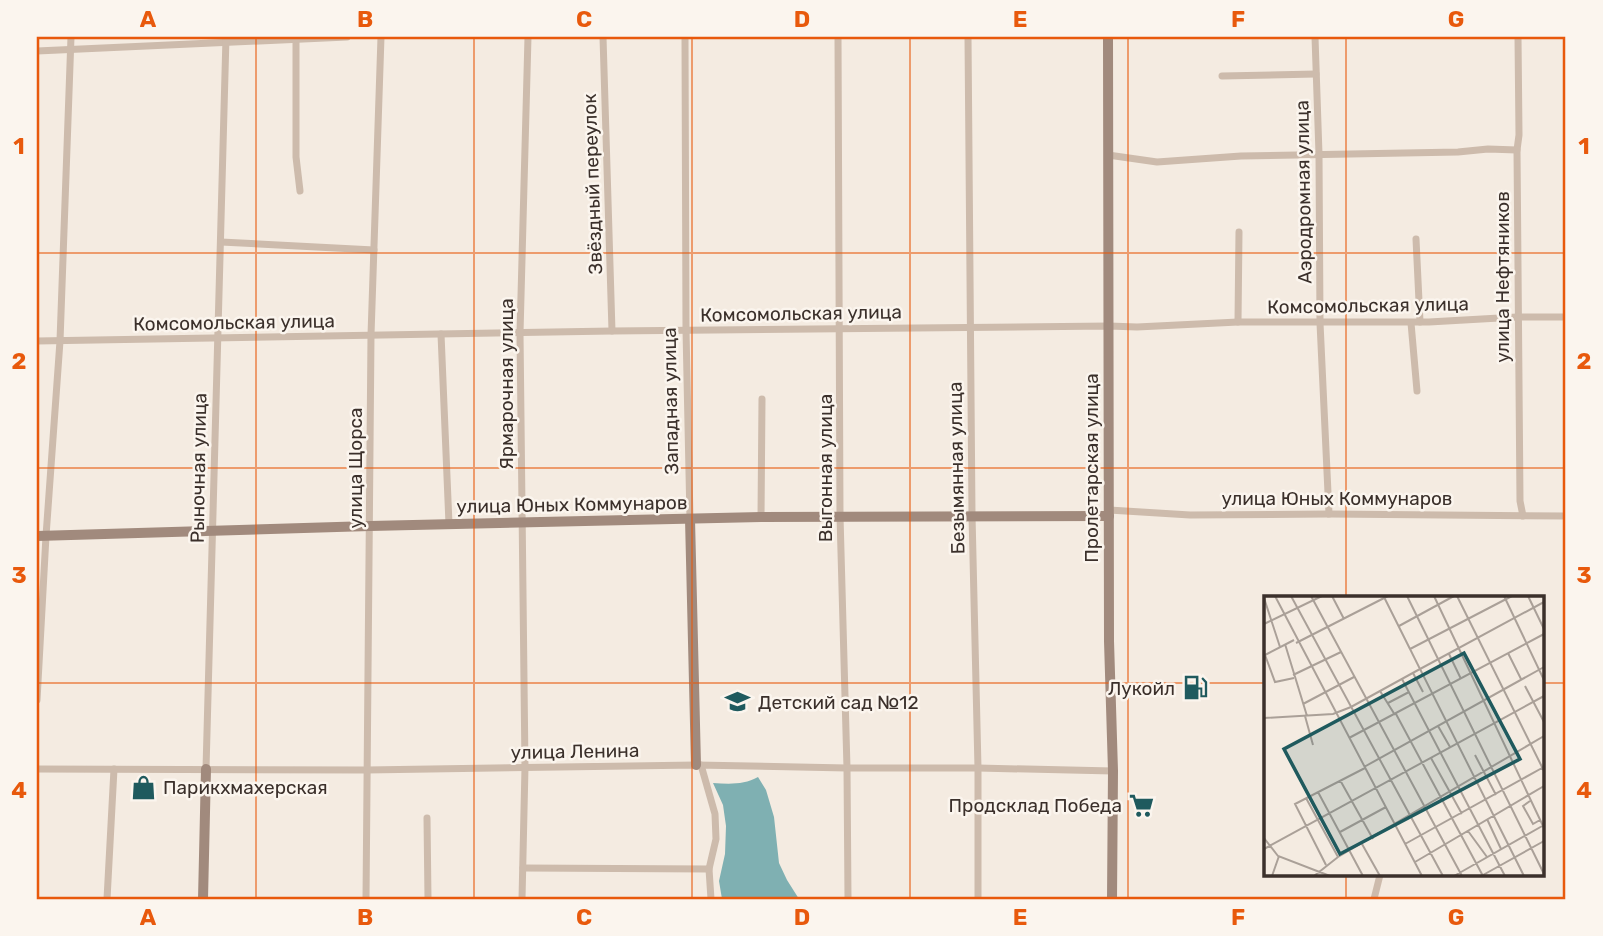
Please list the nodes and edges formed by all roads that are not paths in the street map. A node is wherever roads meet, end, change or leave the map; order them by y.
1 (71, 37) edge
2 (347, 37) edge
3 (381, 37) edge
4 (528, 37) edge
5 (603, 37) edge
6 (685, 37) edge
7 (838, 37) edge
8 (968, 37) edge
9 (1108, 37) edge
10 (1315, 37) edge
11 (1518, 37) edge
12 (296, 38) edge
13 (226, 39) edge
14 (71, 49) junction
15 (37, 51) edge
16 (1316, 74) junction
17 (1222, 76) dead end
18 (1517, 150) junction
19 (1319, 154) junction
20 (1108, 155) junction
21 (300, 191) dead end
22 (1239, 232) dead end
23 (1416, 239) dead end
24 (221, 242) junction
25 (374, 250) junction
26 (1517, 317) junction
27 (1566, 317) edge
28 (1238, 322) junction
29 (1320, 323) junction
30 (1411, 323) junction
31 (1420, 323) junction
32 (1108, 326) junction
33 (971, 327) junction
34 (686, 330) junction
35 (840, 330) junction
36 (612, 331) junction
37 (520, 333) junction
38 (441, 334) junction
39 (372, 335) junction
40 (218, 337) junction
41 (37, 341) edge
42 (60, 341) junction
43 (1417, 391) dead end
44 (762, 399) dead end
45 (1109, 513) junction
46 (1329, 514) junction
47 (972, 515) junction
48 (840, 516) junction
49 (1523, 516) junction
50 (1566, 516) edge
51 (761, 517) junction
52 (690, 519) junction
53 (523, 523) junction
54 (449, 524) junction
55 (370, 526) junction
56 (214, 531) junction
57 (41, 536) edge
58 (37, 700) edge
59 (698, 765) junction
60 (525, 767) junction
61 (846, 768) junction
62 (978, 768) junction
63 (37, 769) edge
64 (114, 769) junction
65 (206, 769) junction
66 (367, 770) junction
67 (1113, 771) junction
68 (427, 818) dead end
69 (523, 869) junction
70 (709, 869) junction
71 (1380, 876) edge
72 (107, 899) edge
73 (203, 899) edge
74 (366, 899) edge
75 (428, 899) edge
76 (522, 899) edge
77 (711, 899) edge
78 (848, 899) edge
79 (978, 899) edge
80 (1112, 899) edge
81 (1374, 899) edge

1 - 14 street
2 - 12 street
3 - 25 street, улица Щорса
4 - 37 street, Ярмарочная улица
5 - 36 street, Звёздный переулок
6 - 34 street, Западная улица
7 - 35 street, Выгонная улица
8 - 33 street, Безымянная улица
9 - 20 street, Пролетарская улица
10 - 16 street, Аэродромная улица
11 - 18 street, улица Нефтяников
12 - 13 street
12 - 21 street
13 - 14 street
13 - 24 street, Рыночная улица
14 - 15 street
14 - 42 street
16 - 17 street
16 - 19 street, Аэродромная улица
18 - 19 street
18 - 26 street, улица Нефтяников
19 - 20 street
19 - 29 street, Аэродромная улица
20 - 32 street, Пролетарская улица
22 - 28 street
23 - 31 street
24 - 25 street
24 - 40 street, Рыночная улица
25 - 39 street, улица Щорса
26 - 27 street, Комсомольская улица
26 - 31 street, Комсомольская улица
26 - 49 street, улица Нефтяников
28 - 29 street, Комсомольская улица
28 - 32 street, Комсомольская улица
29 - 30 street, Комсомольская улица
29 - 46 street, Аэродромная улица
30 - 31 street, Комсомольская улица
30 - 43 street
32 - 33 street, Комсомольская улица
32 - 45 street, Пролетарская улица
33 - 35 street, Комсомольская улица
33 - 47 street, Безымянная улица
34 - 35 street, Комсомольская улица
34 - 36 street, Комсомольская улица
34 - 52 street, Западная улица
35 - 48 street, Выгонная улица
36 - 37 street, Комсомольская улица
37 - 38 street, Комсомольская улица
37 - 53 street, Ярмарочная улица
38 - 39 street, Комсомольская улица
38 - 54 street
39 - 40 street, Комсомольская улица
39 - 55 street, улица Щорса
40 - 42 street, Комсомольская улица
40 - 56 street, Рыночная улица
41 - 42 street, Комсомольская улица
42 - 57 street
44 - 51 street
45 - 46 street, улица Юных Коммунаров
45 - 47 street, улица Юных Коммунаров
45 - 67 street, Пролетарская улица
46 - 49 street, улица Юных Коммунаров
47 - 48 street, улица Юных Коммунаров
47 - 62 street, Безымянная улица
48 - 51 street, улица Юных Коммунаров
48 - 61 street, Выгонная улица
49 - 50 street, улица Юных Коммунаров
51 - 52 street, улица Юных Коммунаров
52 - 53 street, улица Юных Коммунаров
52 - 59 street, Западная улица
53 - 54 street, улица Юных Коммунаров
53 - 60 street, Ярмарочная улица
54 - 55 street, улица Юных Коммунаров
55 - 56 street, улица Юных Коммунаров
55 - 66 street, улица Щорса
56 - 57 street, улица Юных Коммунаров
56 - 65 street, Рыночная улица
57 - 58 street
59 - 60 street, улица Ленина
59 - 61 street, улица Ленина
59 - 70 street
60 - 66 street, улица Ленина
60 - 69 street, Ярмарочная улица
61 - 62 street, улица Ленина
61 - 78 street, Выгонная улица
62 - 67 street, улица Ленина
62 - 79 street, Безымянная улица
63 - 64 street, улица Ленина
64 - 65 street, улица Ленина
64 - 72 street
65 - 66 street, улица Ленина
65 - 73 street, Рыночная улица
66 - 74 street, улица Щорса
67 - 80 street, Пролетарская улица
68 - 75 street
69 - 70 street
69 - 76 street, Ярмарочная улица
70 - 77 street
71 - 81 street

